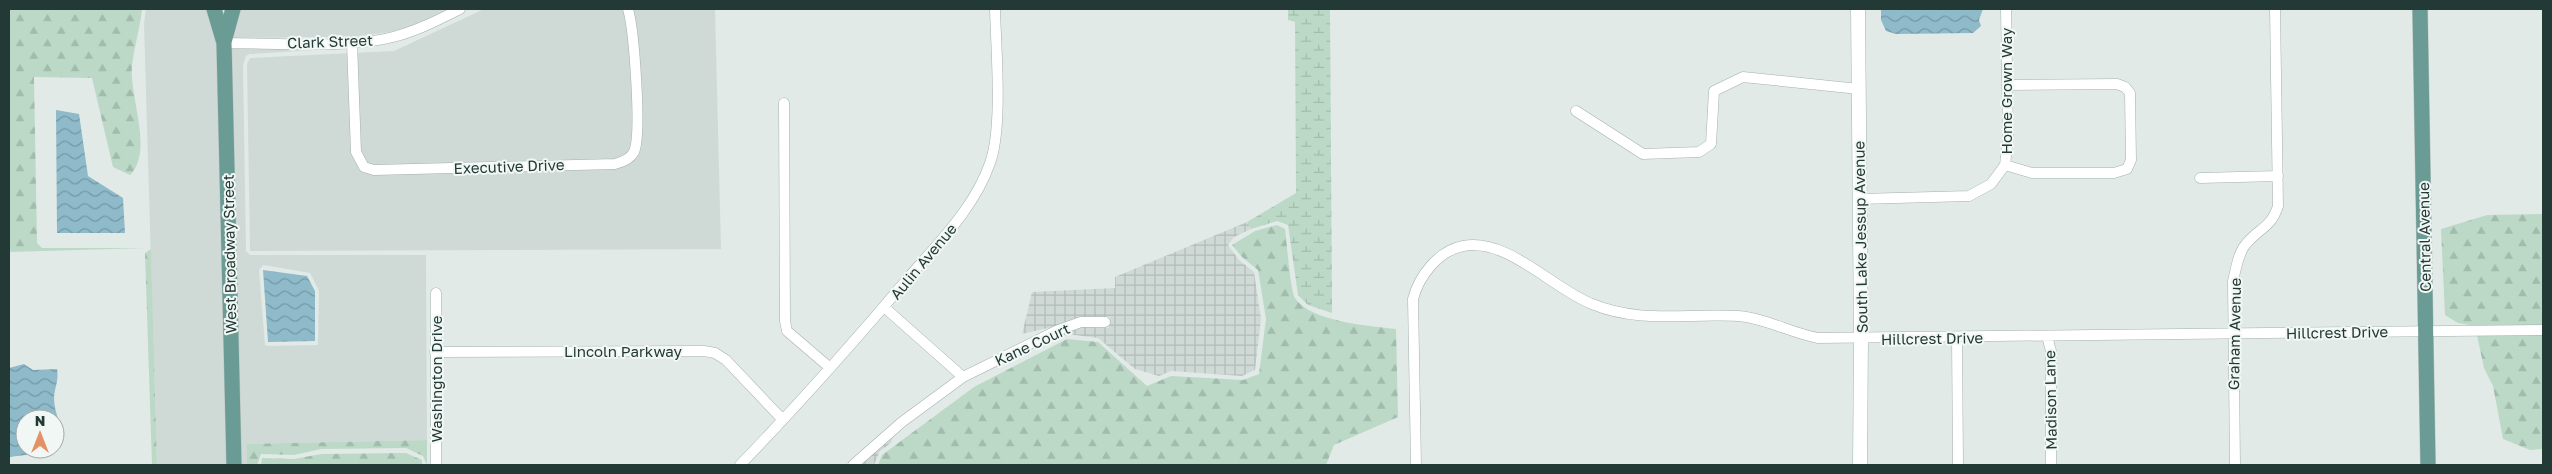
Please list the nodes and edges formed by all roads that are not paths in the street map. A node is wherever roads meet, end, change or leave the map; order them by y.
1 (214, 9) edge
2 (233, 9) edge
3 (460, 9) edge
4 (628, 9) edge
5 (995, 9) edge
6 (1858, 9) edge
7 (2006, 9) edge
8 (2275, 9) edge
9 (2420, 9) edge
10 (224, 43) junction
11 (352, 43) junction
12 (2007, 85) junction
13 (1859, 89) junction
14 (784, 103) dead end
15 (1576, 111) dead end
16 (2005, 165) junction
17 (2278, 176) junction
18 (2200, 178) dead end
19 (1860, 199) junction
20 (436, 293) dead end
21 (884, 307) junction
22 (1105, 322) dead end
23 (2543, 330) edge
24 (2426, 331) junction
25 (2232, 333) junction
26 (2047, 336) junction
27 (1957, 337) junction
28 (1861, 339) junction
29 (435, 352) junction
30 (829, 367) junction
31 (963, 377) junction
32 (782, 419) junction
33 (234, 465) edge
34 (436, 465) edge
35 (740, 465) edge
36 (853, 465) edge
37 (1416, 465) edge
38 (1860, 465) edge
39 (1958, 465) edge
40 (2052, 465) edge
41 (2235, 465) edge
42 (2428, 465) edge

1 - 10 main road, West Broadway Street
2 - 10 main road, West Broadway Street
3 - 11 street, Clark Street
4 - 11 street, Executive Drive
5 - 21 street, Aulin Avenue
6 - 13 street, South Lake Jessup Avenue
7 - 12 street, Home Grown Way
8 - 17 street, Graham Avenue
9 - 24 main road, Central Avenue
10 - 11 street, Clark Street
10 - 33 main road, West Broadway Street
12 - 16 street, Home Grown Way
12 - 16 street
13 - 15 street
13 - 19 street, South Lake Jessup Avenue
14 - 30 street
16 - 19 street, Home Grown Way
17 - 18 street
17 - 25 street, Graham Avenue
19 - 28 street, South Lake Jessup Avenue
20 - 29 street, Washington Drive
21 - 30 street, Aulin Avenue
21 - 31 street
22 - 31 street, Kane Court
23 - 24 street, Hillcrest Drive
24 - 25 street, Hillcrest Drive
24 - 42 main road, Central Avenue
25 - 26 street, Hillcrest Drive
25 - 41 street, Graham Avenue
26 - 27 street, Hillcrest Drive
26 - 40 street, Madison Lane
27 - 28 street, Hillcrest Drive
27 - 39 street
28 - 37 street, Hillcrest Drive
28 - 38 street, South Lake Jessup Avenue
29 - 32 street, Lincoln Parkway
29 - 34 street, Washington Drive
30 - 32 street, Aulin Avenue
31 - 36 street, Kane Court
32 - 35 street, Aulin Avenue

